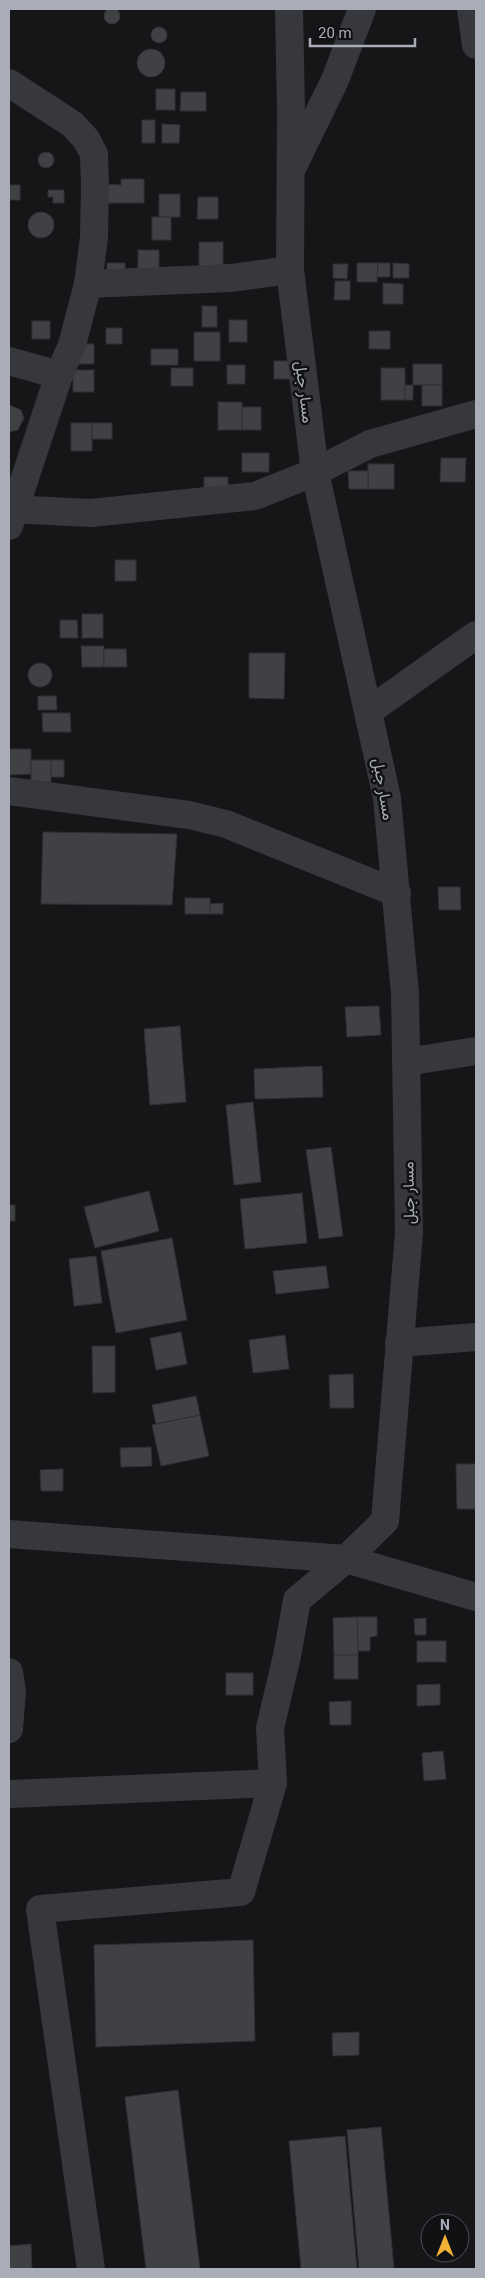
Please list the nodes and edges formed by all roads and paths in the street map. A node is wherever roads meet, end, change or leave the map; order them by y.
1 (289, 9) edge
2 (362, 9) edge
3 (471, 9) edge
4 (476, 45) edge
5 (9, 84) edge
6 (291, 170) junction
7 (290, 270) junction
8 (88, 284) junction
9 (9, 361) edge
10 (59, 375) junction
11 (476, 414) edge
12 (315, 472) junction
13 (11, 515) edge
14 (476, 634) edge
15 (369, 712) junction
16 (9, 791) edge
17 (397, 893) junction
18 (476, 1051) edge
19 (406, 1062) junction
20 (476, 1336) edge
21 (400, 1343) junction
22 (9, 1534) edge
23 (346, 1559) junction
24 (476, 1597) edge
25 (10, 1684) edge
26 (9, 1729) edge
27 (272, 1782) junction
28 (9, 1794) edge
29 (91, 2269) edge

1 - 6 street, مسار جبل
2 - 6 street
3 - 4 street
5 - 8 street
6 - 7 street, مسار جبل
7 - 8 street
7 - 12 street, مسار جبل
8 - 10 street
9 - 10 street
10 - 13 street
11 - 12 street
12 - 13 street
12 - 15 street, مسار جبل
14 - 15 street
15 - 17 street, مسار جبل
16 - 17 street
17 - 19 street, مسار جبل
18 - 19 street
19 - 21 street, مسار جبل
20 - 21 street
21 - 23 street, مسار جبل
22 - 23 street
23 - 24 street
23 - 27 street, مسار جبل
25 - 26 street
27 - 28 street
27 - 29 street, مسار جبل

